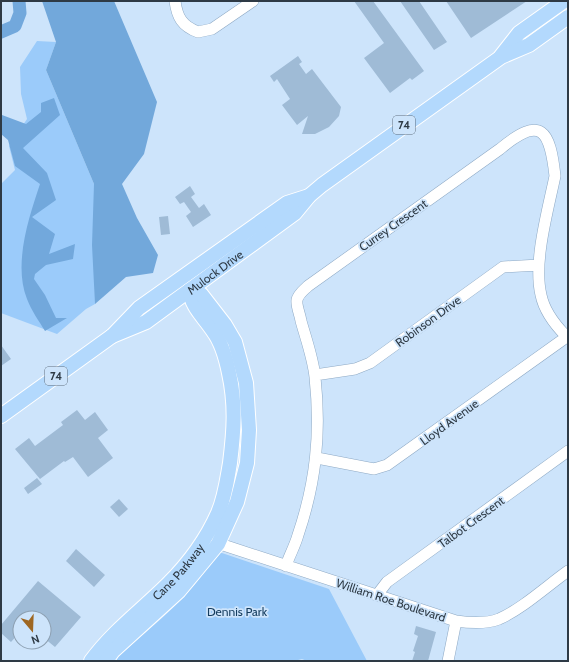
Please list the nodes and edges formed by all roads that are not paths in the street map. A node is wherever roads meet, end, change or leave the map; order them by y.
1 (175, 1) edge
2 (253, 1) edge
3 (564, 4) edge
4 (568, 17) edge
5 (500, 57) junction
6 (309, 196) junction
7 (539, 265) junction
8 (181, 278) junction
9 (190, 290) junction
10 (112, 336) junction
11 (567, 337) edge
12 (315, 375) junction
13 (1, 416) edge
14 (568, 451) edge
15 (317, 458) junction
16 (230, 461) junction
17 (247, 463) junction
18 (211, 541) junction
19 (286, 566) junction
20 (568, 571) edge
21 (377, 594) junction
22 (456, 621) junction
23 (91, 661) edge
24 (106, 661) edge
25 (448, 661) edge

1 - 2 street
3 - 5 main road, Mulock Drive / 74
4 - 5 main road, Mulock Drive / 74
5 - 6 main road, Mulock Drive / 74
6 - 8 main road, Mulock Drive / 74
6 - 9 main road, Mulock Drive / 74
7 - 11 street, Currey Crescent
7 - 12 street, Robinson Drive
7 - 12 street, Currey Crescent
8 - 9 street, Cane Parkway
8 - 10 main road, Mulock Drive / 74
9 - 10 main road, Mulock Drive / 74
9 - 16 main road, Cane Parkway
9 - 17 main road, Cane Parkway
10 - 13 main road, Mulock Drive / 74
11 - 15 street, Lloyd Avenue
12 - 15 street, Currey Crescent
14 - 21 street, Talbot Crescent
15 - 19 street, Currey Crescent
16 - 17 street
16 - 18 main road, Cane Parkway
17 - 18 main road, Cane Parkway
18 - 19 street, William Roe Boulevard
18 - 23 main road, Cane Parkway
18 - 24 main road, Cane Parkway
19 - 21 street, William Roe Boulevard
20 - 22 street, William Roe Boulevard
21 - 22 street, William Roe Boulevard
22 - 25 street

